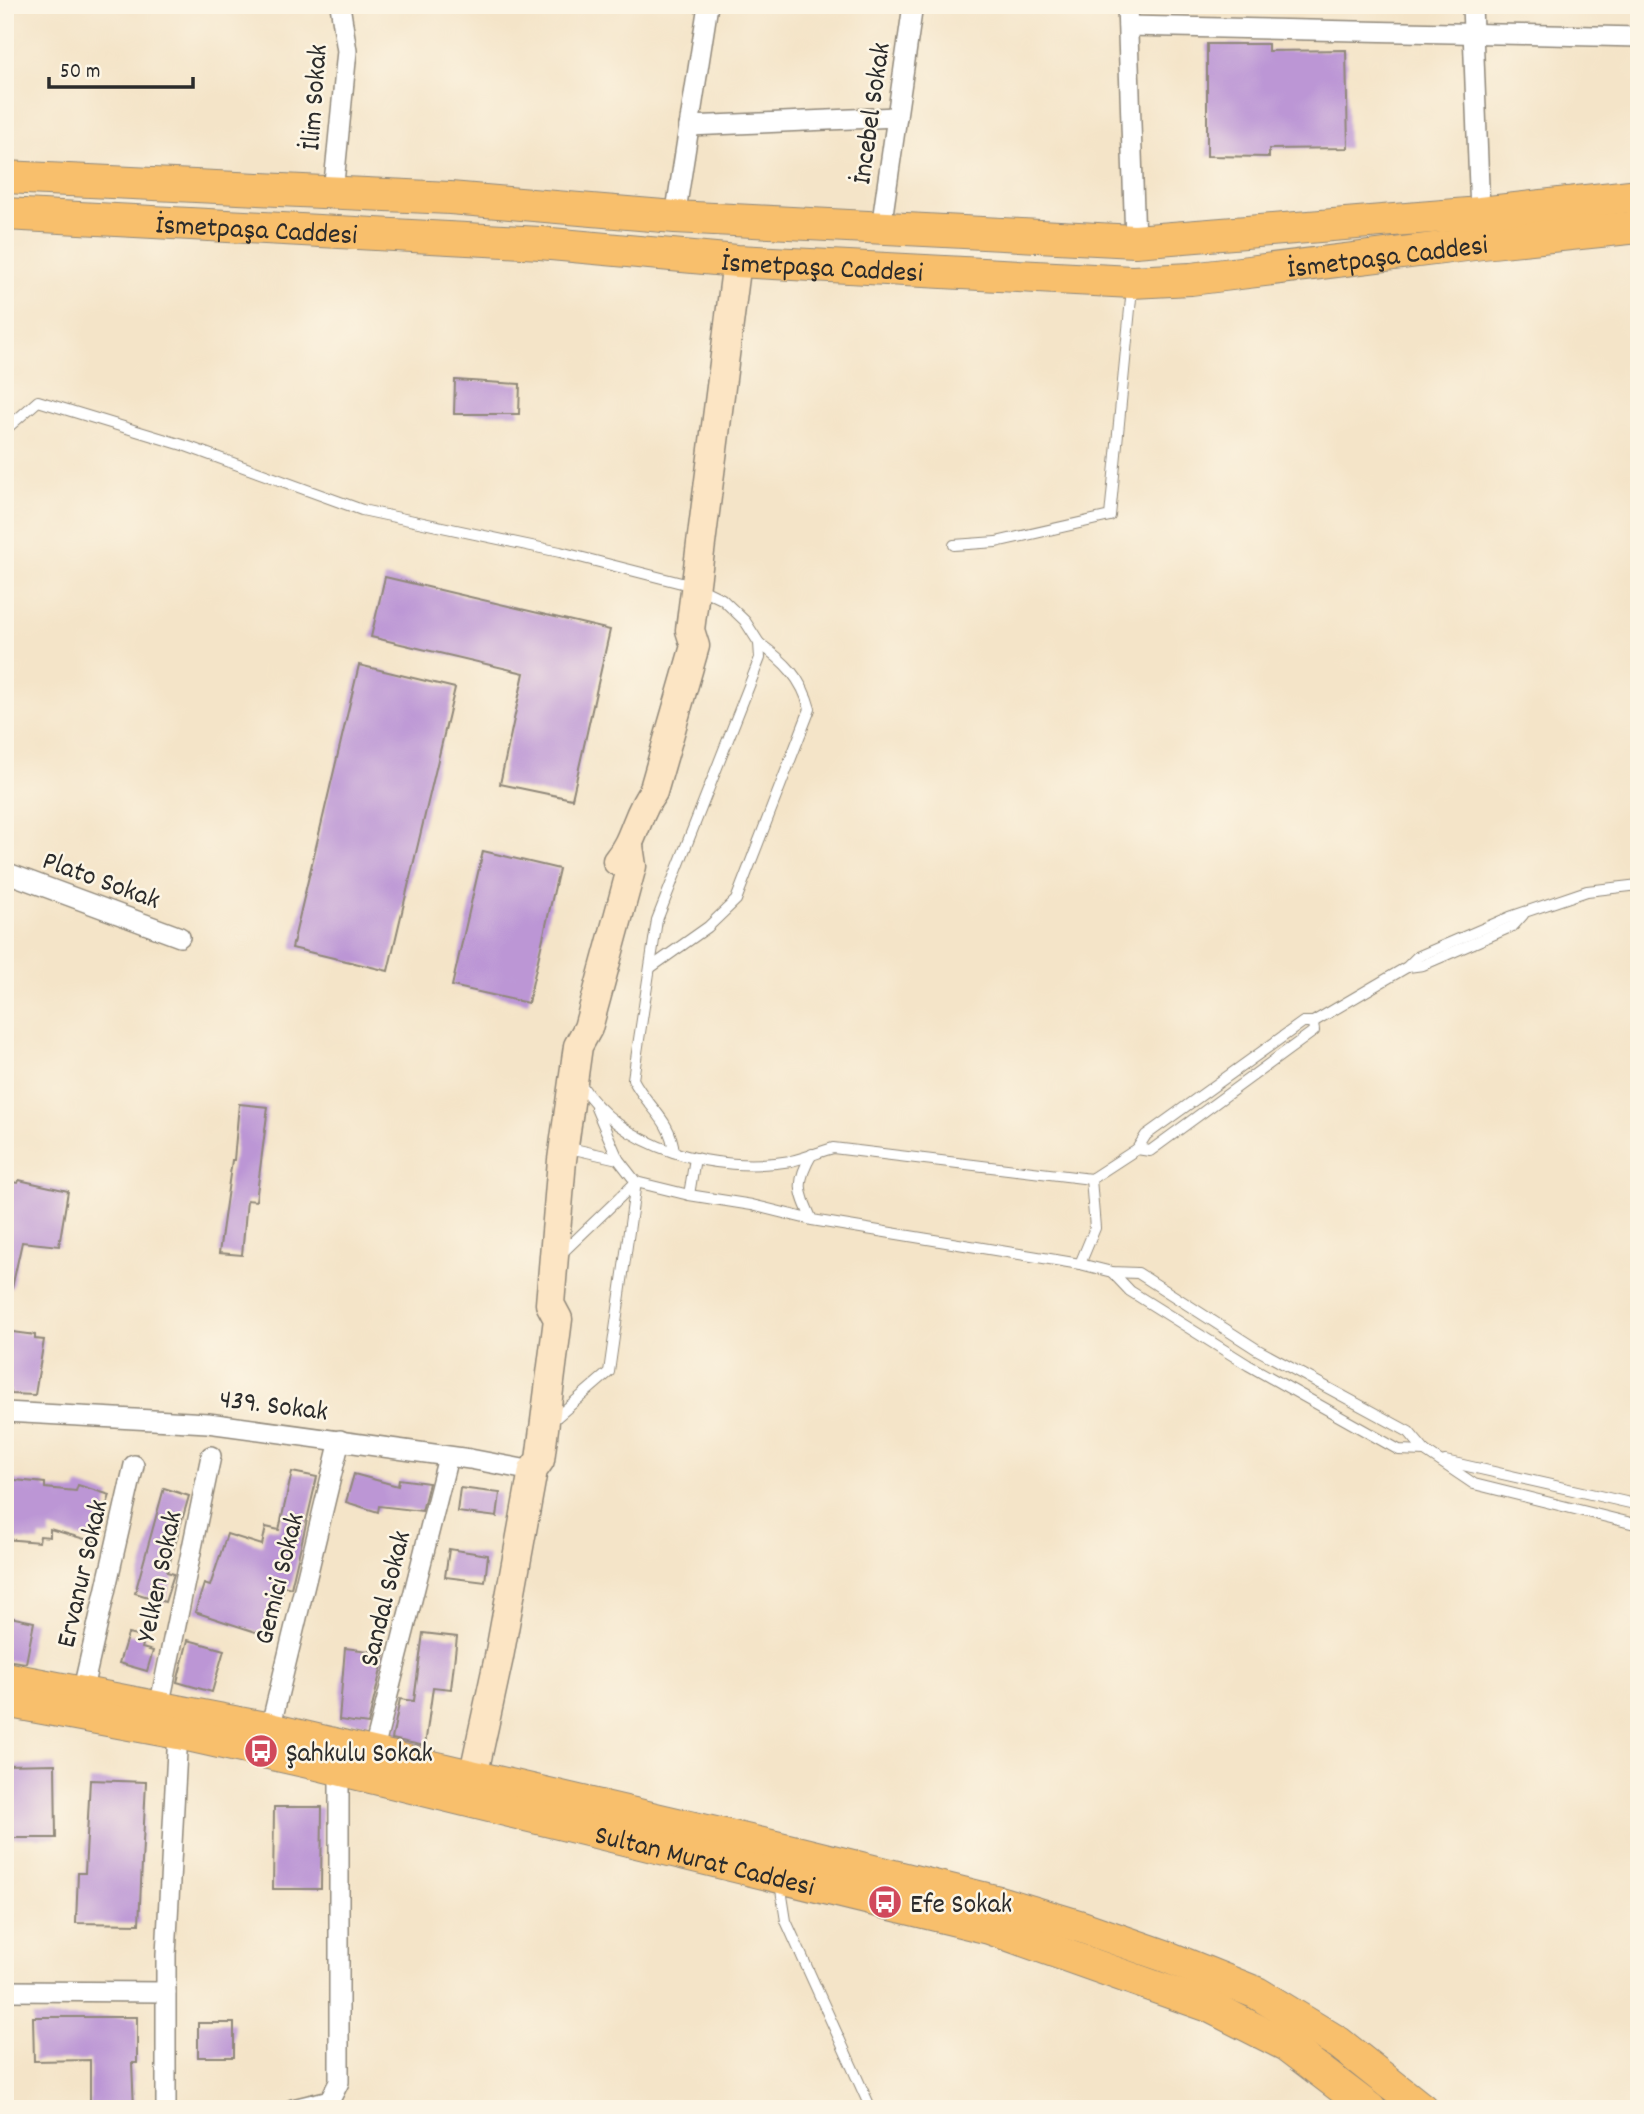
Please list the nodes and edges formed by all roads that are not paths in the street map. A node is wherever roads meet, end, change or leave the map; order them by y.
1 (340, 5) edge
2 (708, 5) edge
3 (913, 5) edge
4 (1127, 5) edge
5 (1472, 5) edge
6 (1128, 26) junction
7 (1473, 33) junction
8 (1639, 37) edge
9 (897, 117) junction
10 (689, 126) junction
11 (5, 177) edge
12 (71, 180) junction
13 (333, 194) junction
14 (1639, 195) edge
15 (1480, 213) junction
16 (5, 214) edge
17 (675, 217) junction
18 (1413, 217) junction
19 (67, 218) junction
20 (742, 220) junction
21 (1639, 227) edge
22 (881, 228) junction
23 (330, 232) junction
24 (1135, 241) junction
25 (1416, 251) junction
26 (737, 261) junction
27 (1132, 282) junction
28 (5, 430) edge
29 (954, 545) dead end
30 (697, 587) junction
31 (759, 643) junction
32 (5, 872) edge
33 (1639, 885) edge
34 (180, 937) dead end
35 (650, 968) junction
36 (576, 1060) junction
37 (590, 1099) junction
38 (564, 1146) junction
39 (674, 1152) junction
40 (812, 1154) junction
41 (695, 1158) junction
42 (618, 1159) junction
43 (1091, 1179) junction
44 (636, 1182) junction
45 (689, 1195) junction
46 (812, 1220) junction
47 (554, 1260) junction
48 (1080, 1264) junction
49 (1112, 1272) junction
50 (550, 1304) junction
51 (5, 1412) edge
52 (545, 1427) junction
53 (340, 1440) junction
54 (1425, 1451) junction
55 (211, 1456) dead end
56 (448, 1457) junction
57 (1441, 1460) junction
58 (134, 1465) dead end
59 (533, 1471) junction
60 (1639, 1505) edge
61 (1639, 1525) edge
62 (5, 1678) edge
63 (82, 1693) junction
64 (5, 1701) edge
65 (159, 1707) junction
66 (270, 1729) junction
67 (178, 1733) junction
68 (373, 1754) junction
69 (339, 1770) junction
70 (471, 1789) junction
71 (781, 1862) junction
72 (5, 1991) edge
73 (166, 1992) junction
74 (166, 2109) edge
75 (293, 2109) edge
76 (871, 2109) edge
77 (1370, 2109) edge
78 (1422, 2109) edge

1 - 13 street, İlim Sokak
2 - 10 street
3 - 9 street, İncebel Sokak
4 - 6 street
5 - 7 street
6 - 7 street
6 - 24 street
7 - 8 street
7 - 15 street
9 - 10 street
9 - 22 street, İncebel Sokak
10 - 17 street
11 - 12 main road, İsmetpaşa Caddesi
12 - 13 main road, İsmetpaşa Caddesi
12 - 19 main road
13 - 17 main road, İsmetpaşa Caddesi
13 - 23 main road
14 - 15 main road, İsmetpaşa Caddesi
15 - 18 main road, İsmetpaşa Caddesi
16 - 19 main road, İsmetpaşa Caddesi
17 - 20 main road, İsmetpaşa Caddesi
18 - 24 main road, İsmetpaşa Caddesi
18 - 25 main road
19 - 23 main road, İsmetpaşa Caddesi
20 - 22 main road, İsmetpaşa Caddesi
20 - 26 main road
21 - 25 main road, İsmetpaşa Caddesi
22 - 24 main road, İsmetpaşa Caddesi
23 - 26 main road, İsmetpaşa Caddesi
24 - 27 main road
25 - 27 main road, İsmetpaşa Caddesi
26 - 27 main road, İsmetpaşa Caddesi
26 - 30 main road
27 - 29 lane
28 - 30 lane
30 - 31 lane
30 - 36 main road
31 - 35 lane
31 - 35 lane
32 - 34 street, Plato Sokak
33 - 43 lane
35 - 39 lane
36 - 37 lane
36 - 38 main road
37 - 39 lane
37 - 42 lane
38 - 42 lane
38 - 47 main road
39 - 41 lane
40 - 41 lane
40 - 43 lane
40 - 46 lane
41 - 45 lane
42 - 44 lane
43 - 48 lane
44 - 45 lane
44 - 47 lane
44 - 52 lane
45 - 46 lane
46 - 48 lane
47 - 50 main road
48 - 49 lane
49 - 54 lane
49 - 54 lane
50 - 52 main road
50 - 59 main road
51 - 53 street, 439. Sokak
52 - 59 main road
53 - 56 street, 439. Sokak
53 - 66 street, Gemici Sokak
54 - 57 lane
55 - 65 street, Yelken Sokak
56 - 59 street, 439. Sokak
56 - 68 street, Sandal Sokak
57 - 60 lane
57 - 61 lane
58 - 63 street, Ervanur Sokak
59 - 70 main road
62 - 63 main road, Sultan Murat Caddesi
63 - 65 main road, Sultan Murat Caddesi
64 - 67 main road, Sultan Murat Caddesi
65 - 66 main road, Sultan Murat Caddesi
66 - 68 main road, Sultan Murat Caddesi
67 - 69 main road, Sultan Murat Caddesi
67 - 73 street
68 - 70 main road, Sultan Murat Caddesi
69 - 70 main road, Sultan Murat Caddesi
69 - 75 street
70 - 71 main road, Sultan Murat Caddesi
71 - 76 lane
71 - 77 main road, Sultan Murat Caddesi
71 - 78 main road
72 - 73 street
73 - 74 street

